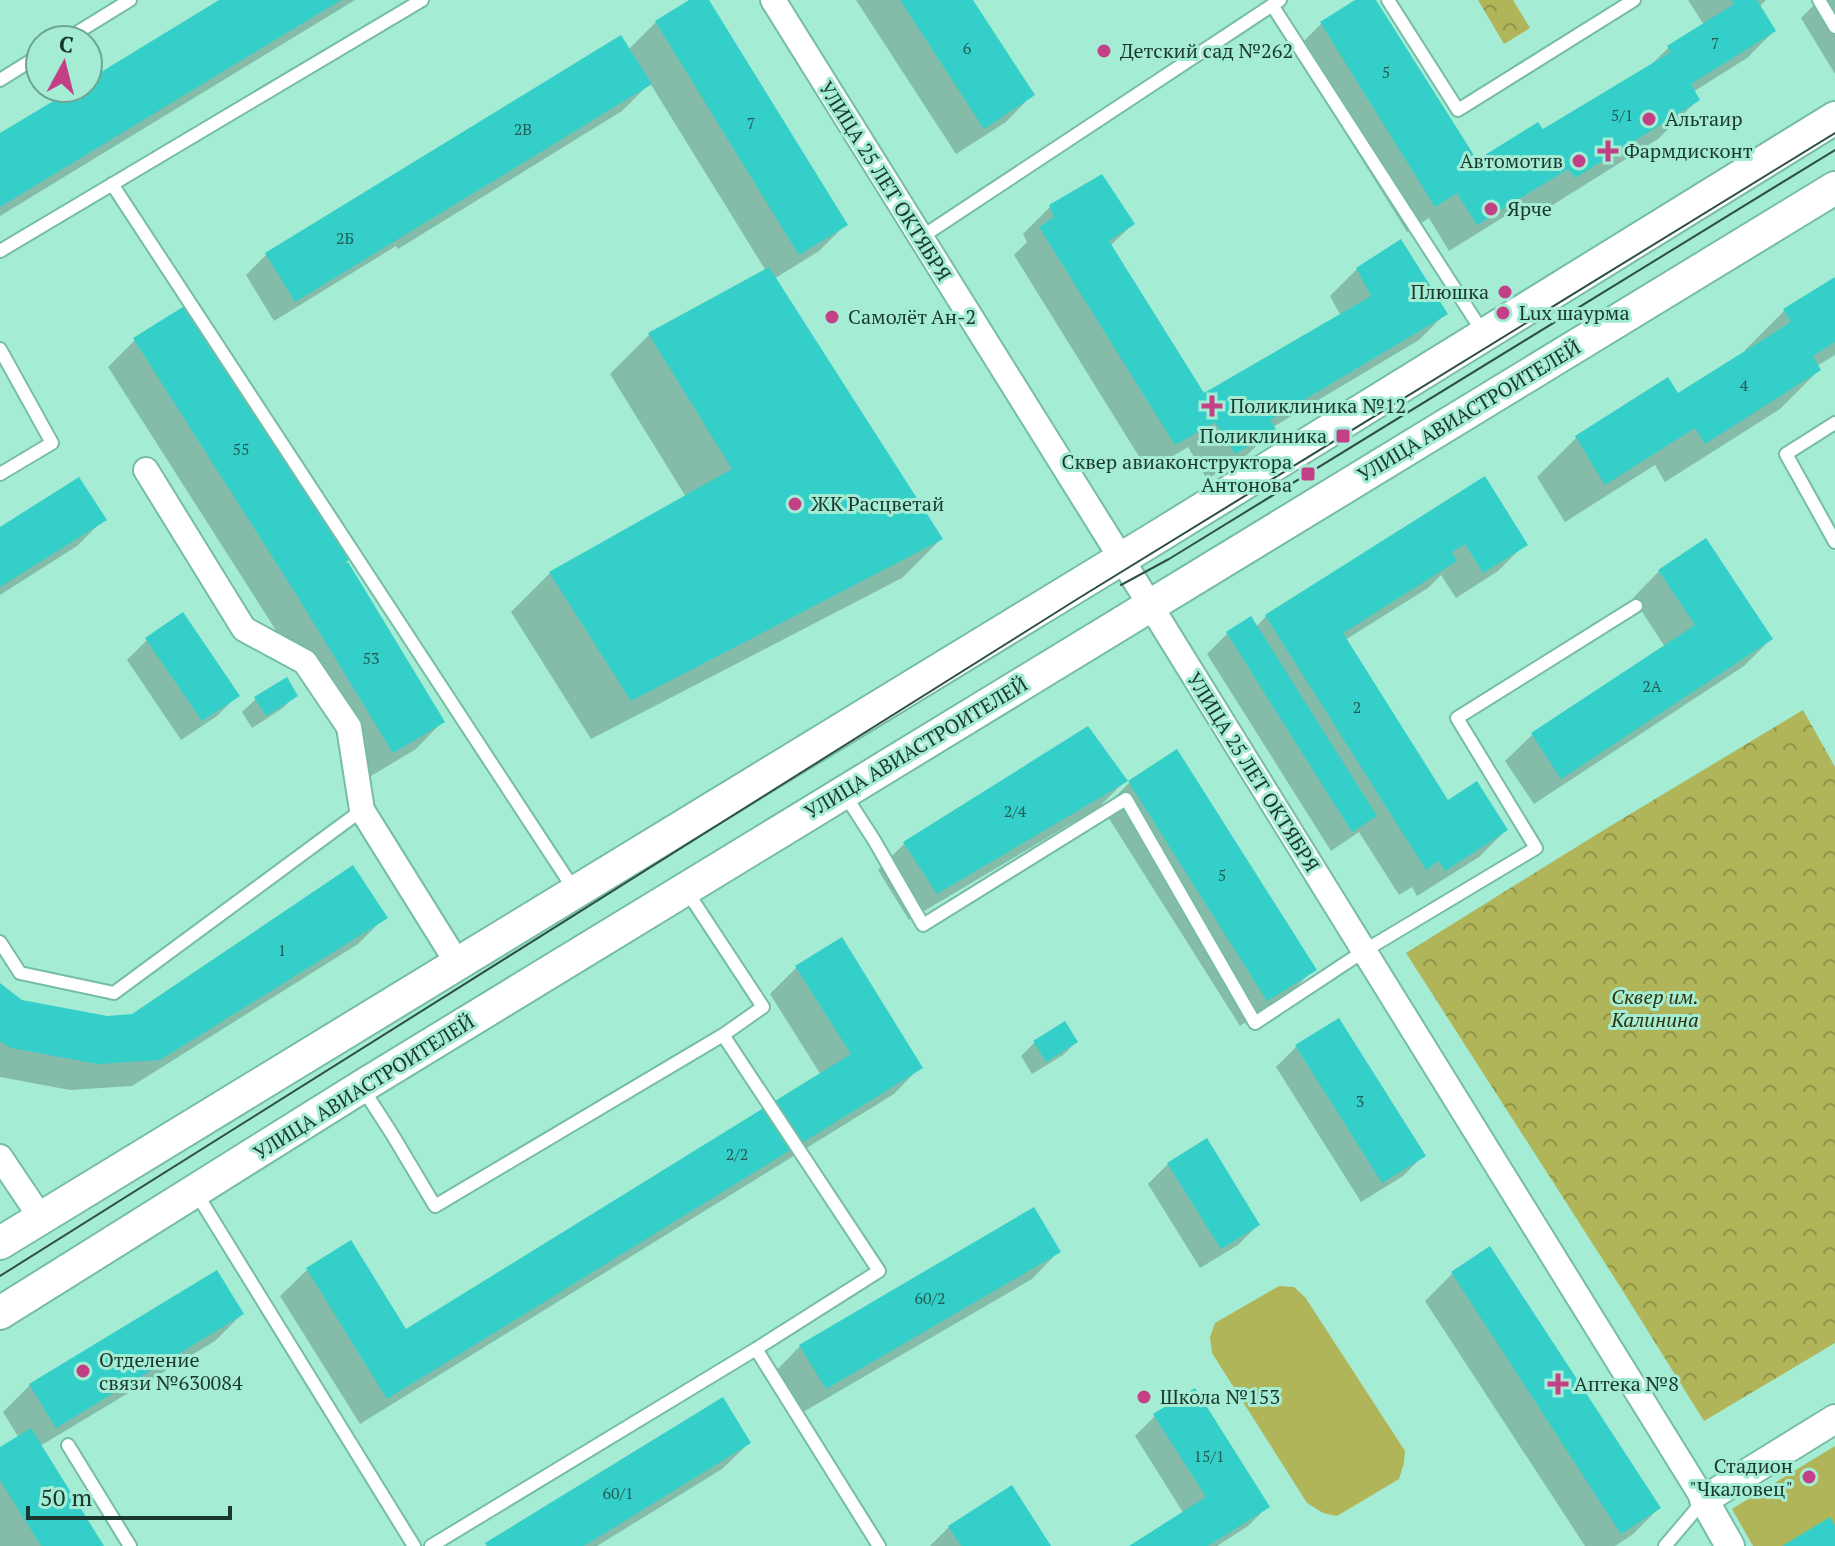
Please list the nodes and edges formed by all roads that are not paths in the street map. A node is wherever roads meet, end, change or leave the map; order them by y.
1 (130, 0) edge
2 (422, 0) edge
3 (773, 0) edge
4 (1388, 0) edge
5 (1634, 0) edge
6 (1819, 0) edge
7 (1276, 3) edge
8 (91, 24) edge
9 (1835, 27) edge
10 (24, 65) edge
11 (0, 80) edge
12 (1835, 118) edge
13 (112, 184) junction
14 (1835, 188) edge
15 (920, 238) junction
16 (0, 251) edge
17 (1484, 334) junction
18 (0, 349) edge
19 (1835, 423) edge
20 (146, 470) dead end
21 (0, 474) edge
22 (1835, 542) edge
23 (1121, 558) junction
24 (1150, 605) junction
25 (1636, 606) dead end
26 (844, 792) junction
27 (362, 810) junction
28 (686, 889) junction
29 (575, 892) junction
30 (0, 942) edge
31 (1364, 951) junction
32 (458, 964) junction
33 (723, 1035) junction
34 (361, 1087) junction
35 (0, 1157) edge
36 (195, 1191) junction
37 (41, 1218) junction
38 (0, 1243) edge
39 (0, 1313) edge
40 (756, 1349) junction
41 (1835, 1419) edge
42 (68, 1445) dead end
43 (1704, 1500) junction
44 (130, 1546) edge
45 (414, 1546) edge
46 (431, 1546) edge
47 (879, 1546) edge
48 (1665, 1546) edge
49 (1730, 1546) edge

1 - 8 lane
2 - 13 lane
3 - 15 street, УЛИЦА 25 ЛЕТ ОКТЯБРЯ
4 - 5 lane
6 - 9 lane
7 - 15 lane
7 - 17 lane
10 - 11 lane
12 - 17 main road
13 - 16 lane
13 - 29 lane
14 - 24 main road, УЛИЦА АВИАСТРОИТЕЛЕЙ
15 - 23 street, УЛИЦА 25 ЛЕТ ОКТЯБРЯ
17 - 23 main road
18 - 21 lane
19 - 22 lane
20 - 27 street
23 - 24 street, УЛИЦА 25 ЛЕТ ОКТЯБРЯ
23 - 29 main road
24 - 26 main road, УЛИЦА АВИАСТРОИТЕЛЕЙ
24 - 31 street, УЛИЦА 25 ЛЕТ ОКТЯБРЯ
25 - 31 lane
26 - 28 main road, УЛИЦА АВИАСТРОИТЕЛЕЙ
26 - 31 lane
27 - 30 lane
27 - 32 street
28 - 33 lane
28 - 34 main road, УЛИЦА АВИАСТРОИТЕЛЕЙ
29 - 32 main road
31 - 43 street, УЛИЦА 25 ЛЕТ ОКТЯБРЯ
32 - 37 main road
33 - 34 lane
33 - 40 lane
34 - 36 main road, УЛИЦА АВИАСТРОИТЕЛЕЙ
35 - 37 street
36 - 39 main road, УЛИЦА АВИАСТРОИТЕЛЕЙ
36 - 45 lane
37 - 38 main road
40 - 46 lane
40 - 47 lane
41 - 43 street
42 - 44 lane
43 - 48 lane
43 - 49 street, УЛИЦА 25 ЛЕТ ОКТЯБРЯ

